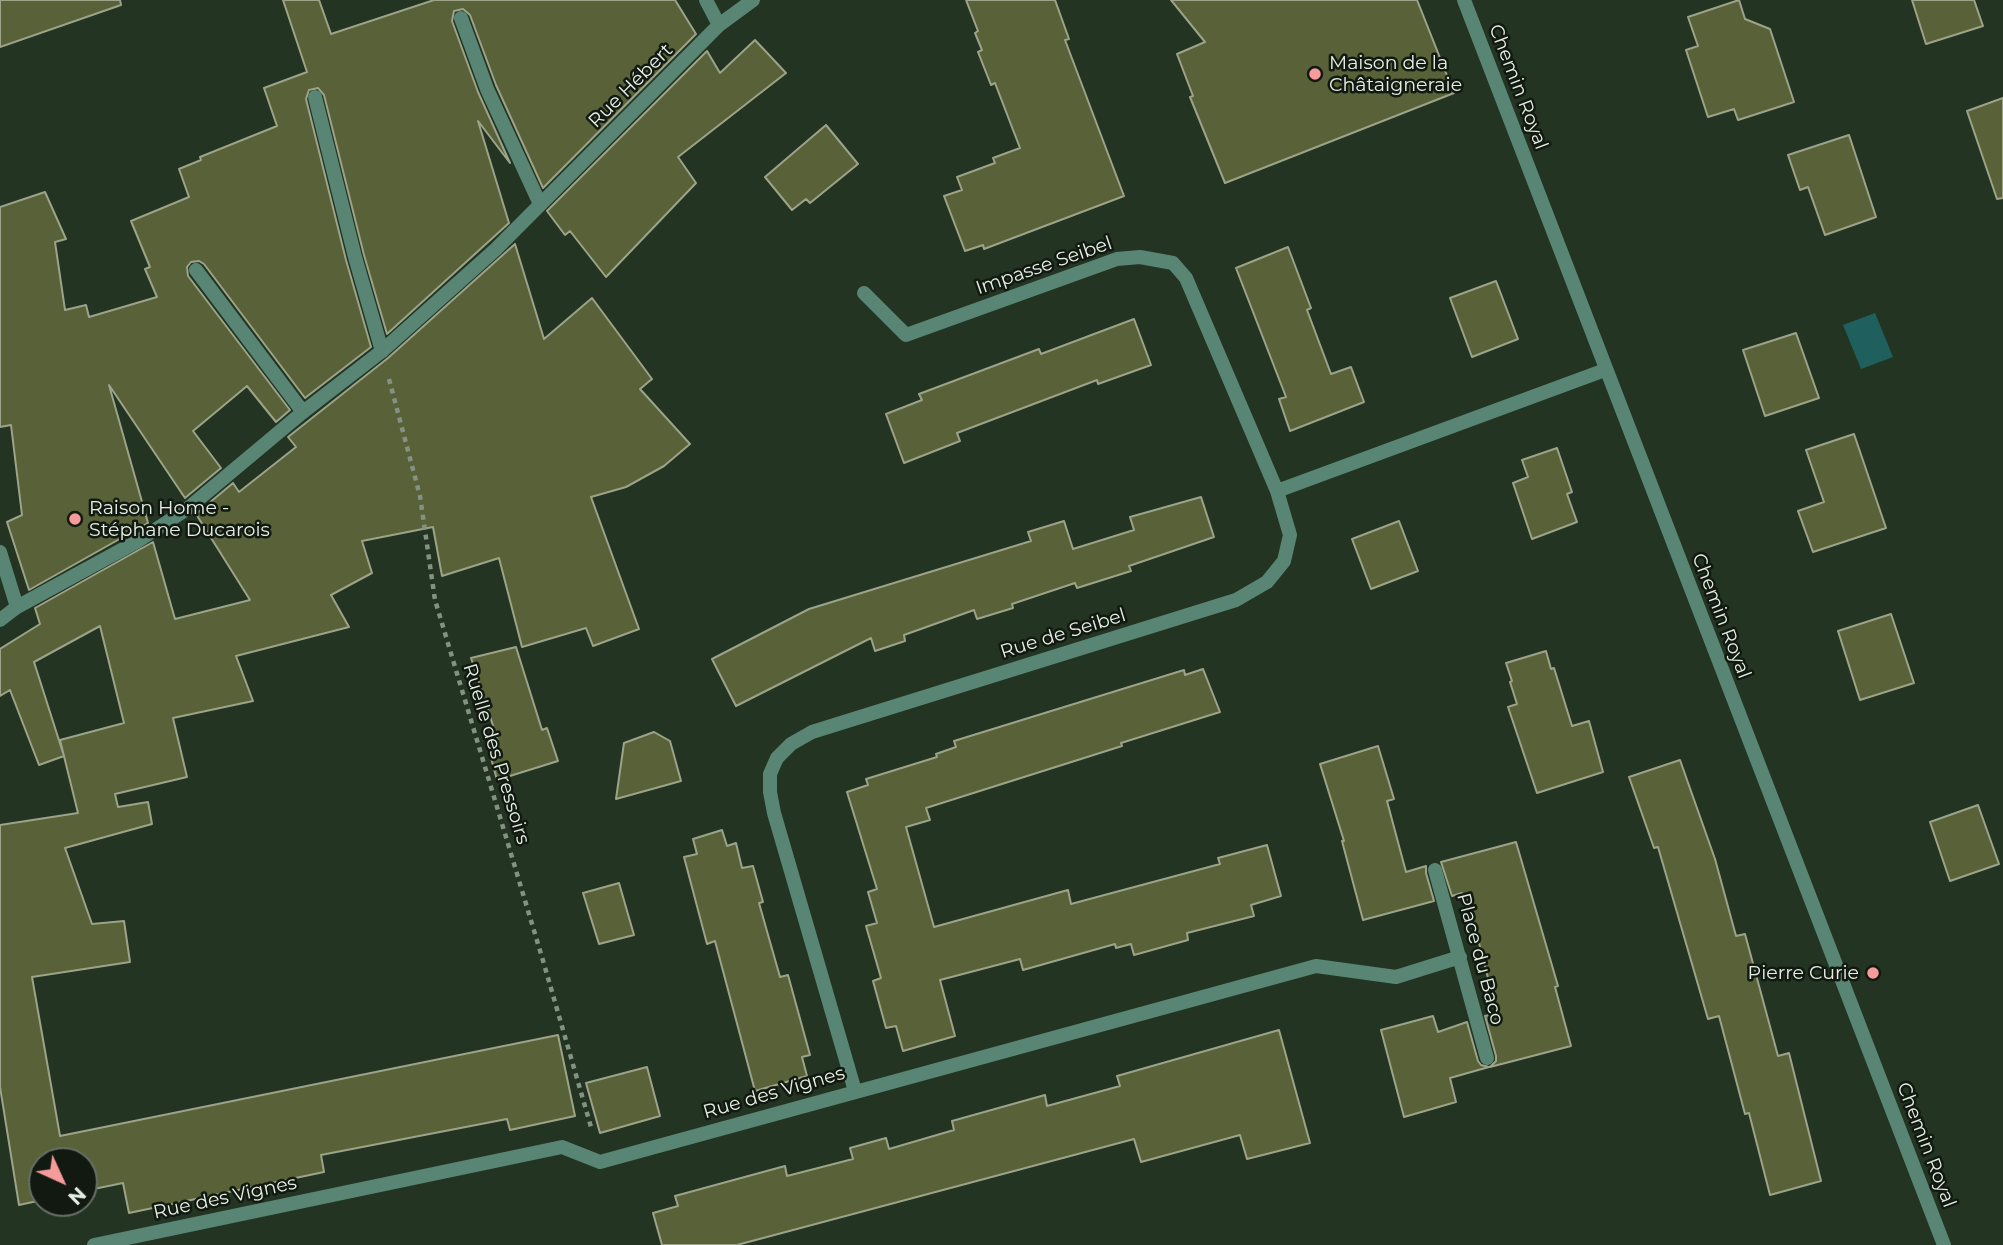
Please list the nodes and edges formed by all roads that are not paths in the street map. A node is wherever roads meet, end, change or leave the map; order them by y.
1 (706, 0) edge
2 (753, 0) edge
3 (1464, 0) edge
4 (461, 18) dead end
5 (719, 26) junction
6 (314, 97) dead end
7 (540, 204) junction
8 (196, 270) dead end
9 (864, 293) dead end
10 (382, 351) junction
11 (1605, 370) junction
12 (303, 412) junction
13 (1277, 491) junction
14 (0, 552) edge
15 (17, 607) junction
16 (0, 620) edge
17 (1435, 870) dead end
18 (1460, 957) junction
19 (1487, 1058) dead end
20 (855, 1091) junction
21 (94, 1245) edge
22 (1944, 1245) edge

1 - 5 street
2 - 5 street, Rue Hébert
3 - 11 street, Chemin Royal
4 - 7 street
5 - 7 street, Rue Hébert
6 - 10 street
7 - 10 street, Rue Hébert
8 - 12 street
9 - 13 street, Impasse Seibel
10 - 12 street, Rue Hébert
11 - 13 street
11 - 22 street, Chemin Royal
12 - 15 street, Rue Hébert
13 - 20 street, Rue de Seibel
14 - 15 street
15 - 16 street, Rue Hébert
17 - 18 street, Place du Baco
18 - 19 street, Place du Baco
18 - 20 street, Rue des Vignes
20 - 21 street, Rue des Vignes

